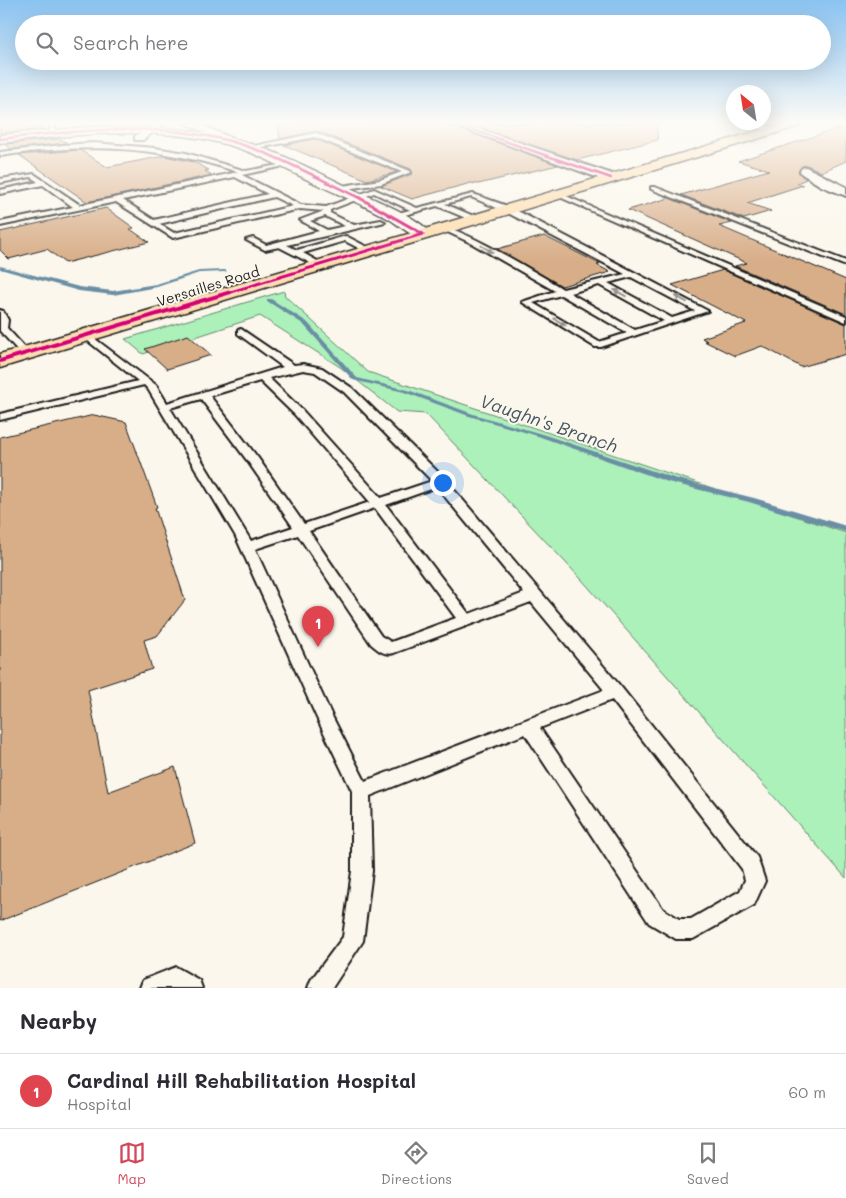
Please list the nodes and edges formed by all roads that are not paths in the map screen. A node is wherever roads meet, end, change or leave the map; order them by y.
1 (235, 169) edge
2 (267, 169) edge
3 (298, 169) edge
4 (401, 169) edge
5 (586, 169) edge
6 (640, 169) edge
7 (263, 170) junction
8 (806, 171) dead end
9 (247, 173) junction
10 (236, 175) junction
11 (280, 178) dead end
12 (611, 178) junction
13 (0, 181) edge
14 (44, 183) junction
15 (338, 188) junction
16 (653, 188) dead end
17 (0, 192) edge
18 (846, 192) edge
19 (276, 194) junction
20 (315, 194) dead end
21 (557, 194) junction
22 (356, 196) junction
23 (118, 200) junction
24 (438, 204) junction
25 (300, 207) junction
26 (80, 208) junction
27 (331, 209) junction
28 (507, 209) junction
29 (416, 210) junction
30 (397, 216) junction
31 (473, 219) junction
32 (381, 222) junction
33 (152, 223) junction
34 (0, 224) edge
35 (353, 227) junction
36 (443, 228) junction
37 (330, 232) junction
38 (423, 234) junction
39 (346, 238) junction
40 (250, 240) dead end
41 (280, 244) junction
42 (369, 250) junction
43 (296, 253) junction
44 (846, 264) edge
45 (318, 265) junction
46 (633, 274) junction
47 (600, 282) junction
48 (562, 292) junction
49 (0, 313) edge
50 (846, 319) edge
51 (671, 322) junction
52 (1, 328) edge
53 (241, 332) dead end
54 (634, 334) junction
55 (86, 335) junction
56 (25, 353) junction
57 (0, 361) edge
58 (292, 369) junction
59 (262, 377) junction
60 (145, 382) junction
61 (203, 395) junction
62 (164, 407) junction
63 (0, 417) edge
64 (441, 482) junction
65 (378, 503) junction
66 (300, 529) junction
67 (248, 547) junction
68 (535, 596) junction
69 (466, 621) junction
70 (615, 692) junction
71 (529, 726) junction
72 (361, 791) junction
73 (151, 988) edge
74 (191, 988) edge
75 (319, 988) edge

1 - 9 lane
2 - 7 lane
3 - 15 street
4 - 15 lane
5 - 12 street
6 - 12 main road, Versailles Road
7 - 9 lane
7 - 11 street
8 - 18 street
9 - 10 lane
10 - 19 lane
10 - 23 lane
12 - 21 main road, Versailles Road
13 - 14 lane
14 - 17 lane
14 - 26 lane
15 - 22 street
16 - 44 lane
19 - 25 lane
19 - 33 lane
20 - 27 street
21 - 28 main road, Versailles Road
21 - 50 lane
22 - 27 lane
22 - 29 lane
22 - 30 street
23 - 26 lane
23 - 33 lane
24 - 28 lane
24 - 29 lane
24 - 31 lane
25 - 27 lane
25 - 33 lane
26 - 34 lane
27 - 32 street
27 - 35 lane
27 - 37 lane
28 - 31 main road, Versailles Road
28 - 46 lane
29 - 30 lane
30 - 38 street
31 - 36 main road, Versailles Road
32 - 35 lane
32 - 38 street
35 - 37 lane
36 - 38 main road, Versailles Road
36 -> 48 lane
37 - 39 lane
37 - 41 lane
38 - 42 main road, Versailles Road
39 - 42 lane
39 - 43 lane
40 - 41 lane
41 - 43 lane
42 - 45 main road, Versailles Road
43 - 45 lane
45 - 55 main road, Versailles Road
46 - 47 lane
51 -> 46 lane
47 - 48 lane
51 -> 47 lane
48 - 54 lane
48 -> 54 lane
49 - 52 lane
51 - 54 lane
52 - 56 lane
53 - 58 lane
55 - 56 main road, Versailles Road
55 - 60 lane
56 - 57 main road, Versailles Road
58 - 59 lane
58 - 64 lane
59 - 61 lane
59 - 65 lane
60 - 62 lane
60 - 63 lane
61 - 62 lane
61 - 66 lane
62 - 67 lane
64 - 65 lane
64 - 68 lane
65 - 66 lane
65 - 69 lane
66 - 67 lane
66 - 69 lane
67 - 72 lane
68 - 69 lane
68 - 70 lane
70 - 71 lane
70 - 71 lane
71 - 72 lane
72 - 75 lane
73 - 74 lane

